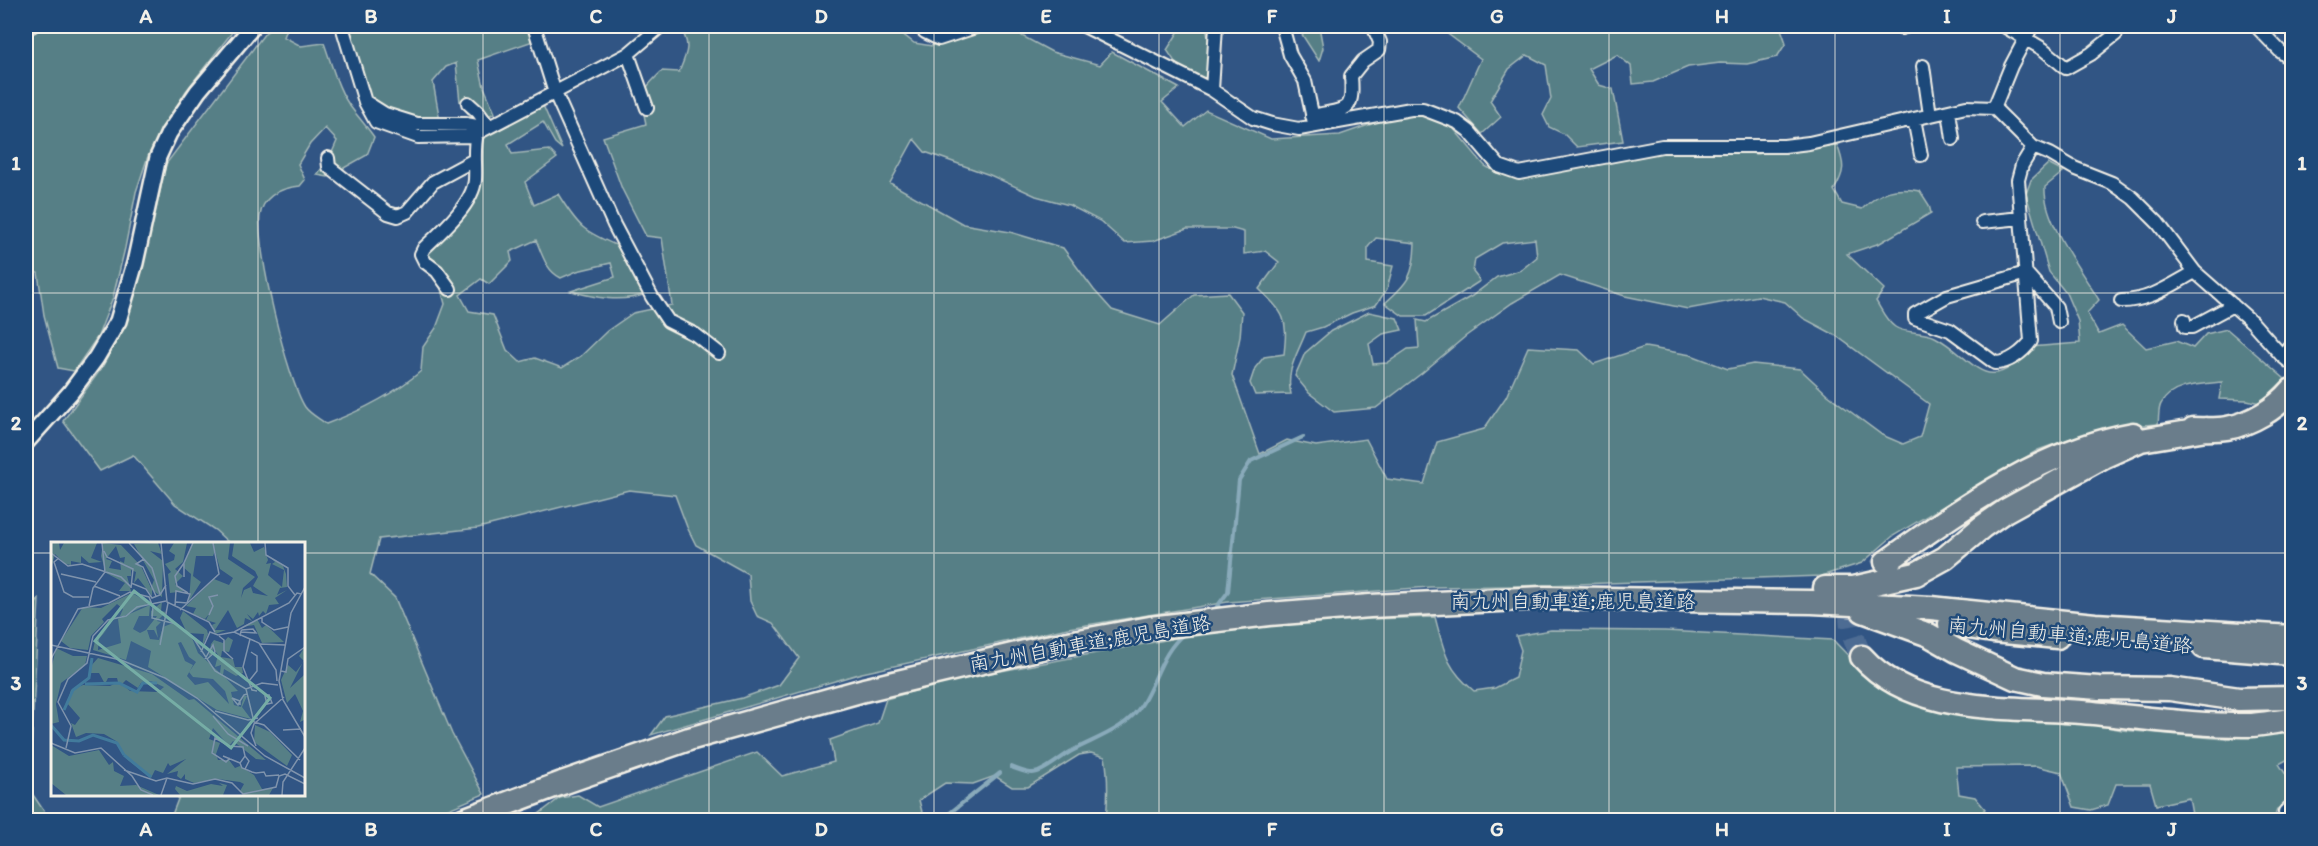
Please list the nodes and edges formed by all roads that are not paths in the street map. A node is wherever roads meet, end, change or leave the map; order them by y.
1 (32, 26) edge
2 (254, 26) edge
3 (342, 26) edge
4 (534, 26) edge
5 (661, 26) edge
6 (918, 26) edge
7 (979, 26) edge
8 (1084, 26) edge
9 (1216, 26) edge
10 (1282, 26) edge
11 (1373, 26) edge
12 (1896, 26) edge
13 (1908, 26) edge
14 (2006, 26) edge
15 (2032, 26) edge
16 (2256, 26) edge
17 (26, 28) edge
18 (2116, 34) dead end
19 (2025, 37) junction
20 (628, 54) junction
21 (2292, 60) edge
22 (1923, 66) dead end
23 (1212, 90) junction
24 (555, 93) junction
25 (468, 103) dead end
26 (647, 108) dead end
27 (1994, 108) junction
28 (1949, 111) junction
29 (1930, 115) junction
30 (1914, 118) junction
31 (1314, 121) junction
32 (484, 130) junction
33 (1953, 139) dead end
34 (2033, 147) junction
35 (1921, 155) dead end
36 (328, 158) dead end
37 (474, 160) junction
38 (2021, 218) junction
39 (1982, 222) dead end
40 (2194, 272) junction
41 (2026, 273) junction
42 (450, 289) dead end
43 (2121, 301) dead end
44 (2233, 305) junction
45 (2184, 320) dead end
46 (2059, 322) dead end
47 (2292, 343) edge
48 (719, 353) dead end
49 (2282, 356) junction
50 (2292, 364) edge
51 (2292, 390) edge
52 (2206, 429) junction
53 (26, 442) edge
54 (1886, 562) tunnel mouth
55 (1544, 598) junction
56 (1812, 602) junction
57 (1861, 610) junction
58 (2292, 637) edge
59 (2292, 654) edge
60 (1862, 657) tunnel mouth
61 (2292, 698) edge
62 (2292, 720) edge
63 (2292, 805) edge
64 (463, 820) edge
65 (2286, 820) edge

1 - 17 street
2 - 53 street
3 - 32 street
4 - 24 street
5 - 20 street
6 - 7 street
8 - 23 street
9 - 23 street
10 - 31 street
11 - 31 street
12 - 13 street
14 - 19 street
15 - 19 street
16 - 21 street
18 - 19 street
19 - 27 street
20 - 24 street
20 - 26 street
22 - 29 street
23 - 31 street
24 - 32 street
24 - 48 street
25 - 32 street
27 - 28 street
27 - 34 street
28 - 29 street
28 - 33 street
29 - 30 street
30 - 31 street
30 - 35 street
32 - 37 street
34 - 38 street
34 - 40 street
36 - 37 street
37 - 42 street
38 - 39 street
38 - 41 street
40 - 43 street
40 - 44 street
41 - 41 street
41 - 46 street
44 - 45 street
44 - 49 street
47 - 49 street
49 - 50 street
51 - 52 highway
52 - 54 highway
52 - 55 highway
55 - 56 highway, 南九州自動車道;鹿児島道路
55 - 64 highway, 南九州自動車道;鹿児島道路
56 - 57 highway, 南九州自動車道;鹿児島道路
56 - 58 highway, 南九州自動車道;鹿児島道路
57 - 59 highway, 南九州自動車道;鹿児島道路
57 - 61 highway
60 - 62 highway
63 - 65 street

